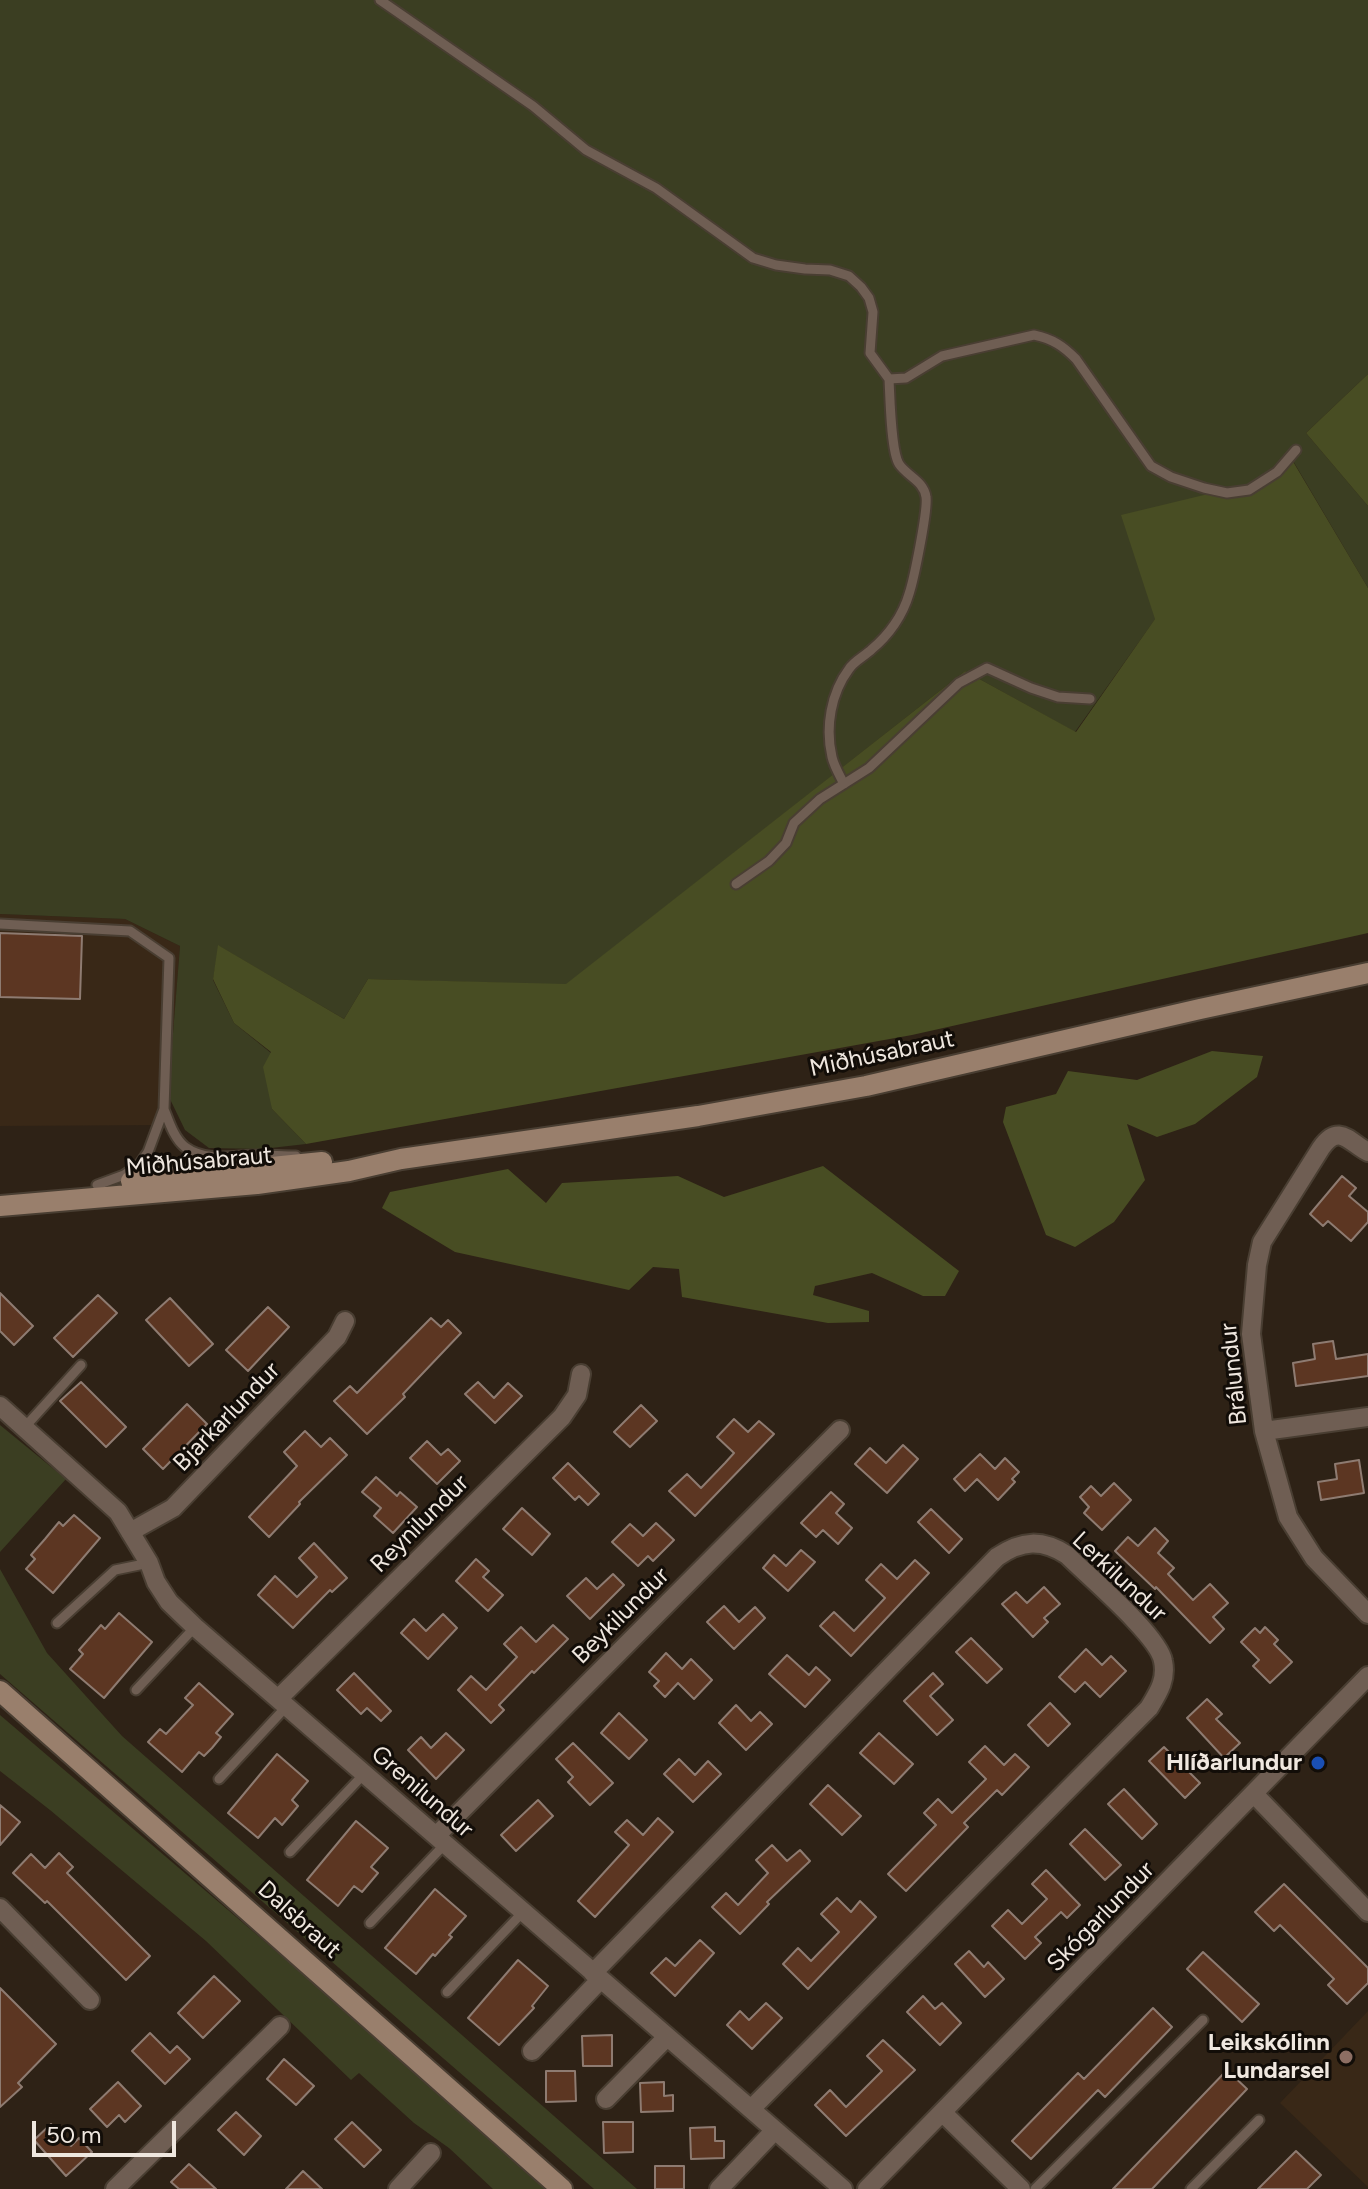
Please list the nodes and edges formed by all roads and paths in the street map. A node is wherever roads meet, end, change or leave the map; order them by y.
1 (380, 0) edge
2 (889, 379) junction
3 (1296, 450) dead end
4 (1090, 699) dead end
5 (844, 784) junction
6 (736, 884) dead end
7 (0, 924) edge
8 (1368, 973) edge
9 (164, 1109) junction
10 (1368, 1152) edge
11 (401, 1159) junction
12 (331, 1161) junction
13 (97, 1185) junction
14 (0, 1192) edge
15 (0, 1206) edge
16 (345, 1321) dead end
17 (81, 1365) dead end
18 (581, 1374) dead end
19 (0, 1406) edge
20 (1368, 1417) edge
21 (24, 1428) junction
22 (840, 1430) dead end
23 (1264, 1431) junction
24 (130, 1532) junction
25 (149, 1563) junction
26 (1368, 1614) edge
27 (57, 1623) dead end
28 (195, 1627) junction
29 (1368, 1676) edge
30 (136, 1690) dead end
31 (0, 1691) edge
32 (282, 1703) junction
33 (364, 1774) junction
34 (219, 1779) dead end
35 (1254, 1794) junction
36 (441, 1840) junction
37 (290, 1852) dead end
38 (0, 1908) edge
39 (523, 1912) junction
40 (1368, 1912) edge
41 (370, 1923) dead end
42 (597, 1976) junction
43 (447, 1992) dead end
44 (90, 2000) dead end
45 (1203, 2020) dead end
46 (280, 2026) dead end
47 (667, 2037) junction
48 (532, 2051) dead end
49 (606, 2099) dead end
50 (751, 2109) junction
51 (943, 2113) junction
52 (1259, 2120) dead end
53 (775, 2130) junction
54 (431, 2153) dead end
55 (115, 2189) edge
56 (398, 2189) edge
57 (562, 2189) edge
58 (719, 2189) edge
59 (843, 2189) edge
60 (867, 2189) edge
61 (1021, 2189) edge
62 (1035, 2189) edge
63 (1191, 2189) edge

1 - 2 lane
2 - 3 lane
2 - 5 lane
4 - 5 lane
5 - 6 lane
7 - 9 lane
8 - 11 street, Miðhúsabraut
9 - 12 lane
9 - 13 lane
10 - 23 street, Brálundur
11 - 12 street, Miðhúsabraut
11 - 15 street, Miðhúsabraut
12 - 13 street, Miðhúsabraut
13 - 14 street, Miðhúsabraut
16 - 24 street, Bjarkarlundur
17 - 21 lane
18 - 32 street, Reynilundur
19 - 21 street, Grenilundur
20 - 23 street
21 - 24 street, Grenilundur
22 - 36 street, Beykilundur
23 - 26 street, Brálundur
24 - 25 street, Grenilundur
25 - 27 lane
25 - 28 street, Grenilundur
28 - 30 lane
28 - 32 street, Grenilundur
29 - 35 street, Skógarlundur
31 - 57 street, Dalsbraut
32 - 33 street, Grenilundur
32 - 34 lane
33 - 36 street, Grenilundur
33 - 37 lane
35 - 40 street
35 - 51 street, Skógarlundur
36 - 39 street, Grenilundur
36 - 41 lane
38 - 44 street
39 - 42 street, Grenilundur
39 - 43 lane
42 - 47 street, Grenilundur
42 - 48 street, Lerkilundur
42 - 50 street, Lerkilundur
45 - 62 lane
46 - 55 street
47 - 49 street
47 - 50 street, Grenilundur
50 - 53 street, Grenilundur
51 - 60 street, Skógarlundur
51 - 61 street
52 - 63 lane
53 - 58 street
53 - 59 street, Grenilundur
54 - 56 street

